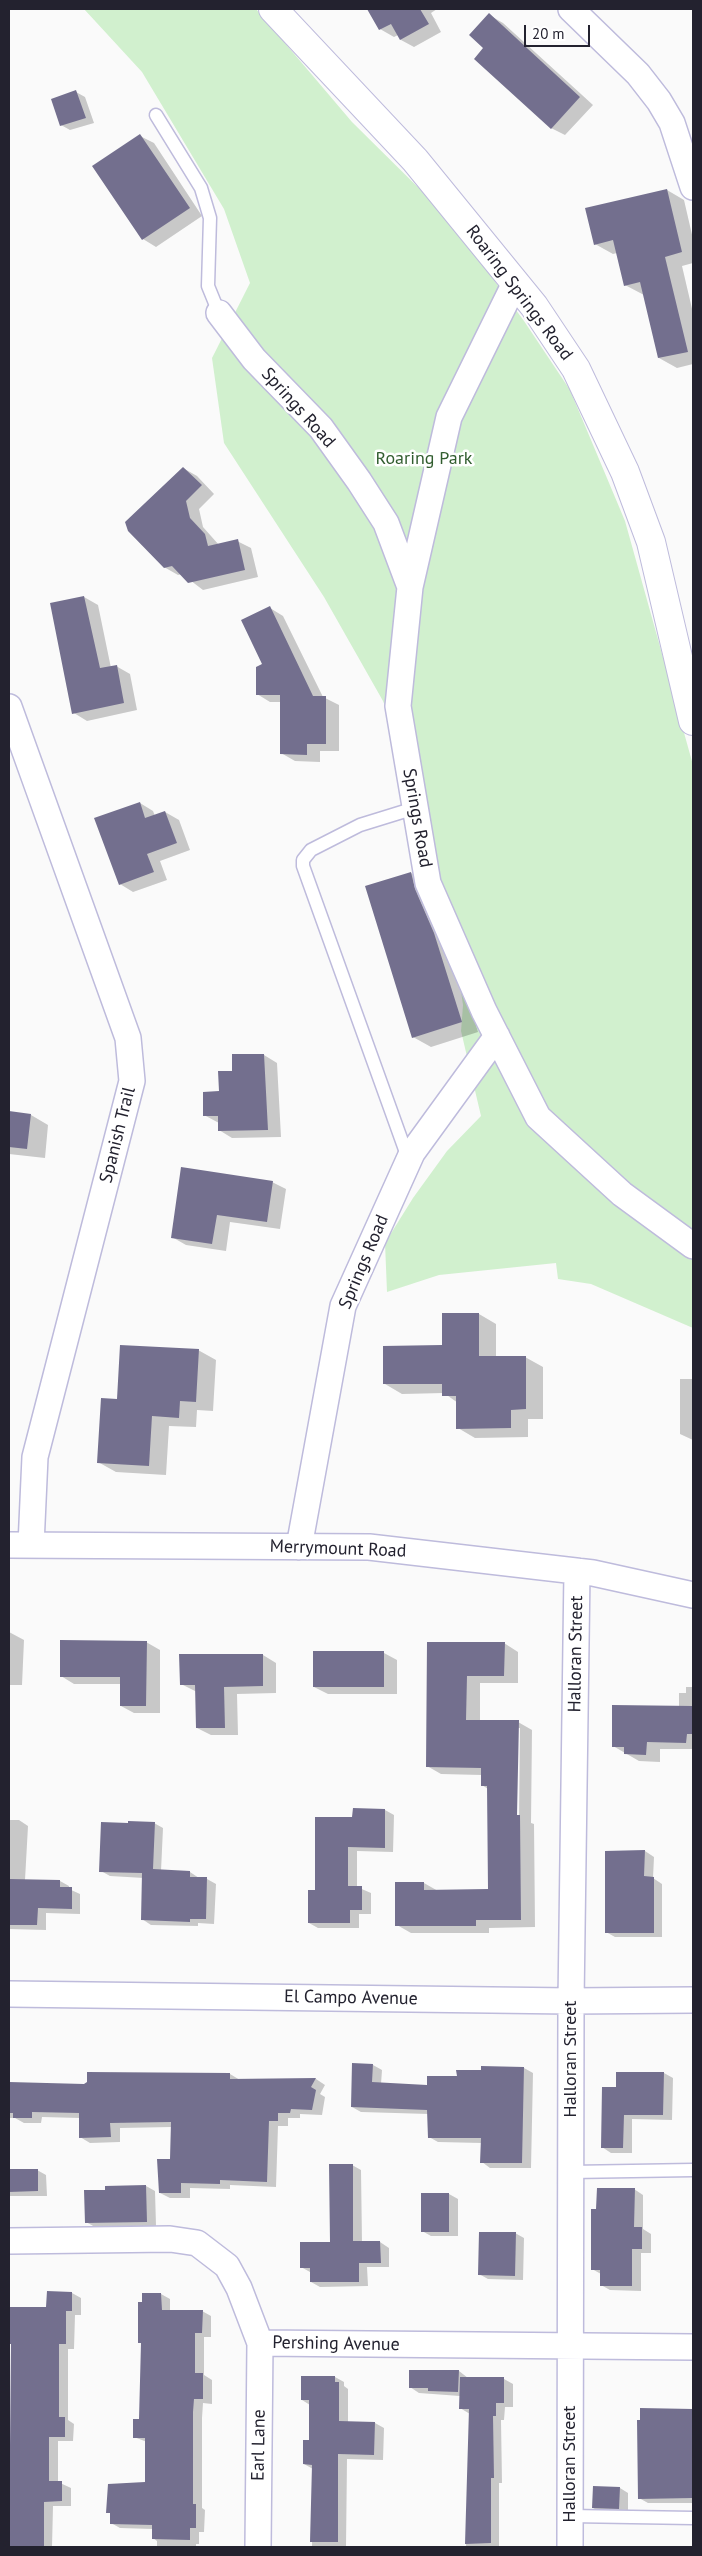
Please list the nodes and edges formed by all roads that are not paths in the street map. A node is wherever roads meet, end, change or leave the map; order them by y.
1 (273, 9) edge
2 (571, 9) edge
3 (156, 115) dead end
4 (693, 187) edge
5 (515, 283) junction
6 (219, 312) joint
7 (410, 587) junction
8 (9, 707) edge
9 (693, 721) edge
10 (415, 808) junction
11 (497, 1036) junction
12 (409, 1160) junction
13 (693, 1246) edge
14 (20, 1545) edge
15 (299, 1547) junction
16 (577, 1571) junction
17 (693, 1595) edge
18 (9, 1994) edge
19 (693, 2000) edge
20 (571, 2001) junction
21 (693, 2170) edge
22 (571, 2172) junction
23 (9, 2241) edge
24 (260, 2343) junction
25 (570, 2346) junction
26 (693, 2347) edge
27 (570, 2516) junction
28 (693, 2518) edge
29 (258, 2547) edge
30 (570, 2547) edge

1 - 5 street, Roaring Springs Road
2 - 4 street
3 - 6 lane
5 - 7 street, Springs Road
5 - 9 street, Roaring Springs Road
6 - 7 street, Springs Road
7 - 10 street, Springs Road
8 - 14 street, Spanish Trail
10 - 11 street, Springs Road
10 - 12 lane
11 - 12 street, Springs Road
11 - 13 street, Springs Road
12 - 15 street, Springs Road
14 - 15 street, Merrymount Road
15 - 16 street, Merrymount Road
16 - 17 street, Merrymount Road
16 - 20 street, Halloran Street
18 - 20 street, El Campo Avenue
19 - 20 street, El Campo Avenue
20 - 22 street, Halloran Street
21 - 22 lane
22 - 25 street, Halloran Street
23 - 24 street, Pershing Avenue
24 - 25 street, Pershing Avenue
24 - 29 street, Earl Lane
25 - 26 street, Pershing Avenue
25 - 27 street, Halloran Street
27 - 28 lane
27 - 30 street, Halloran Street

